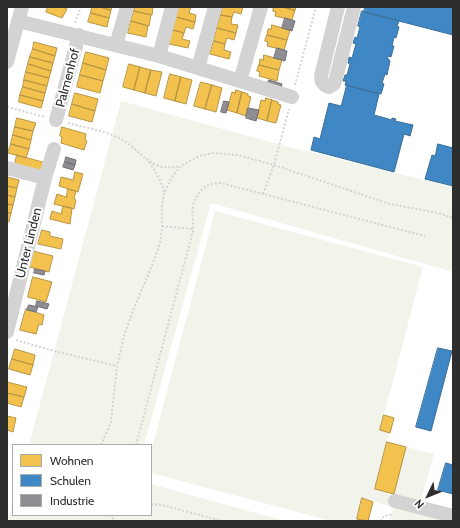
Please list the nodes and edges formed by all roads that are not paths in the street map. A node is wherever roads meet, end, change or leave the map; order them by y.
1 (22, 7) edge
2 (127, 7) edge
3 (172, 7) edge
4 (215, 7) edge
5 (261, 7) edge
6 (338, 7) edge
7 (354, 7) edge
8 (18, 21) junction
9 (75, 34) junction
10 (116, 45) junction
11 (159, 56) junction
12 (7, 62) edge
13 (198, 68) junction
14 (240, 81) junction
15 (292, 97) dead end
16 (56, 120) dead end
17 (54, 149) dead end
18 (7, 168) edge
19 (45, 178) junction
20 (10, 336) edge
21 (396, 507) road end
22 (453, 516) edge

1 - 8 street
2 - 10 street
3 - 11 street
4 - 13 street
5 - 14 street
6 - 7 street
8 - 9 street, Palmenhof
8 - 12 street
9 - 10 street, Palmenhof
9 - 16 street, Palmenhof
10 - 11 street, Palmenhof
11 - 13 street, Palmenhof
13 - 14 street, Palmenhof
14 - 15 street, Palmenhof
17 - 19 street, Unter Linden
18 - 19 street
19 - 20 street, Unter Linden
21 - 22 street

